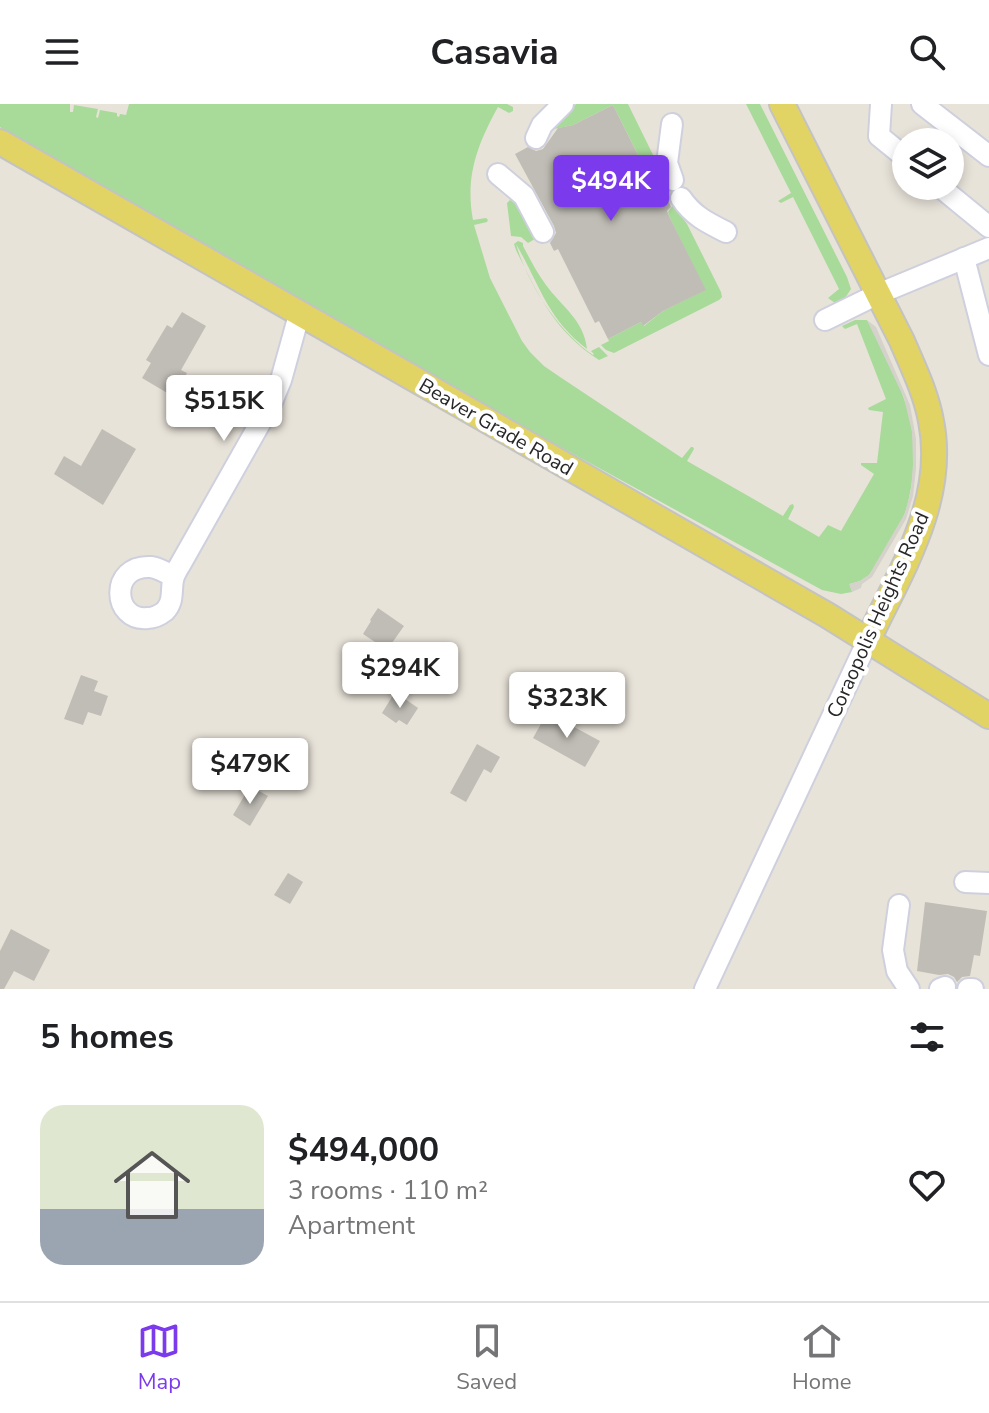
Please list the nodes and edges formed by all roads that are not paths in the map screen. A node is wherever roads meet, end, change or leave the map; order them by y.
1 (563, 104) edge
2 (782, 104) edge
3 (881, 104) edge
4 (922, 104) edge
5 (672, 124) dead end
6 (536, 138) dead end
7 (0, 142) edge
8 (892, 147) edge
9 (989, 156) edge
10 (498, 174) dead end
11 (956, 200) edge
12 (989, 227) edge
13 (543, 232) dead end
14 (726, 232) dead end
15 (989, 248) edge
16 (964, 258) junction
17 (878, 294) junction
18 (299, 315) junction
19 (825, 320) dead end
20 (989, 355) edge
21 (174, 577) dead end
22 (868, 640) junction
23 (989, 716) edge
24 (965, 882) dead end
25 (989, 883) edge
26 (899, 905) dead end
27 (705, 989) edge
28 (909, 989) edge

1 - 6 street
2 - 17 main road, Coraopolis Heights Road
3 - 8 street
4 - 9 street
5 - 14 street
7 - 18 main road, Beaver Grade Road
10 - 13 street
11 - 12 street
15 - 16 street
16 - 17 street
16 - 20 street
17 - 19 street
17 - 22 main road, Coraopolis Heights Road
18 - 21 street
18 - 22 main road, Beaver Grade Road
22 - 23 main road, Beaver Grade Road
22 - 27 street, Coraopolis Heights Road
24 - 25 street
26 - 28 street

